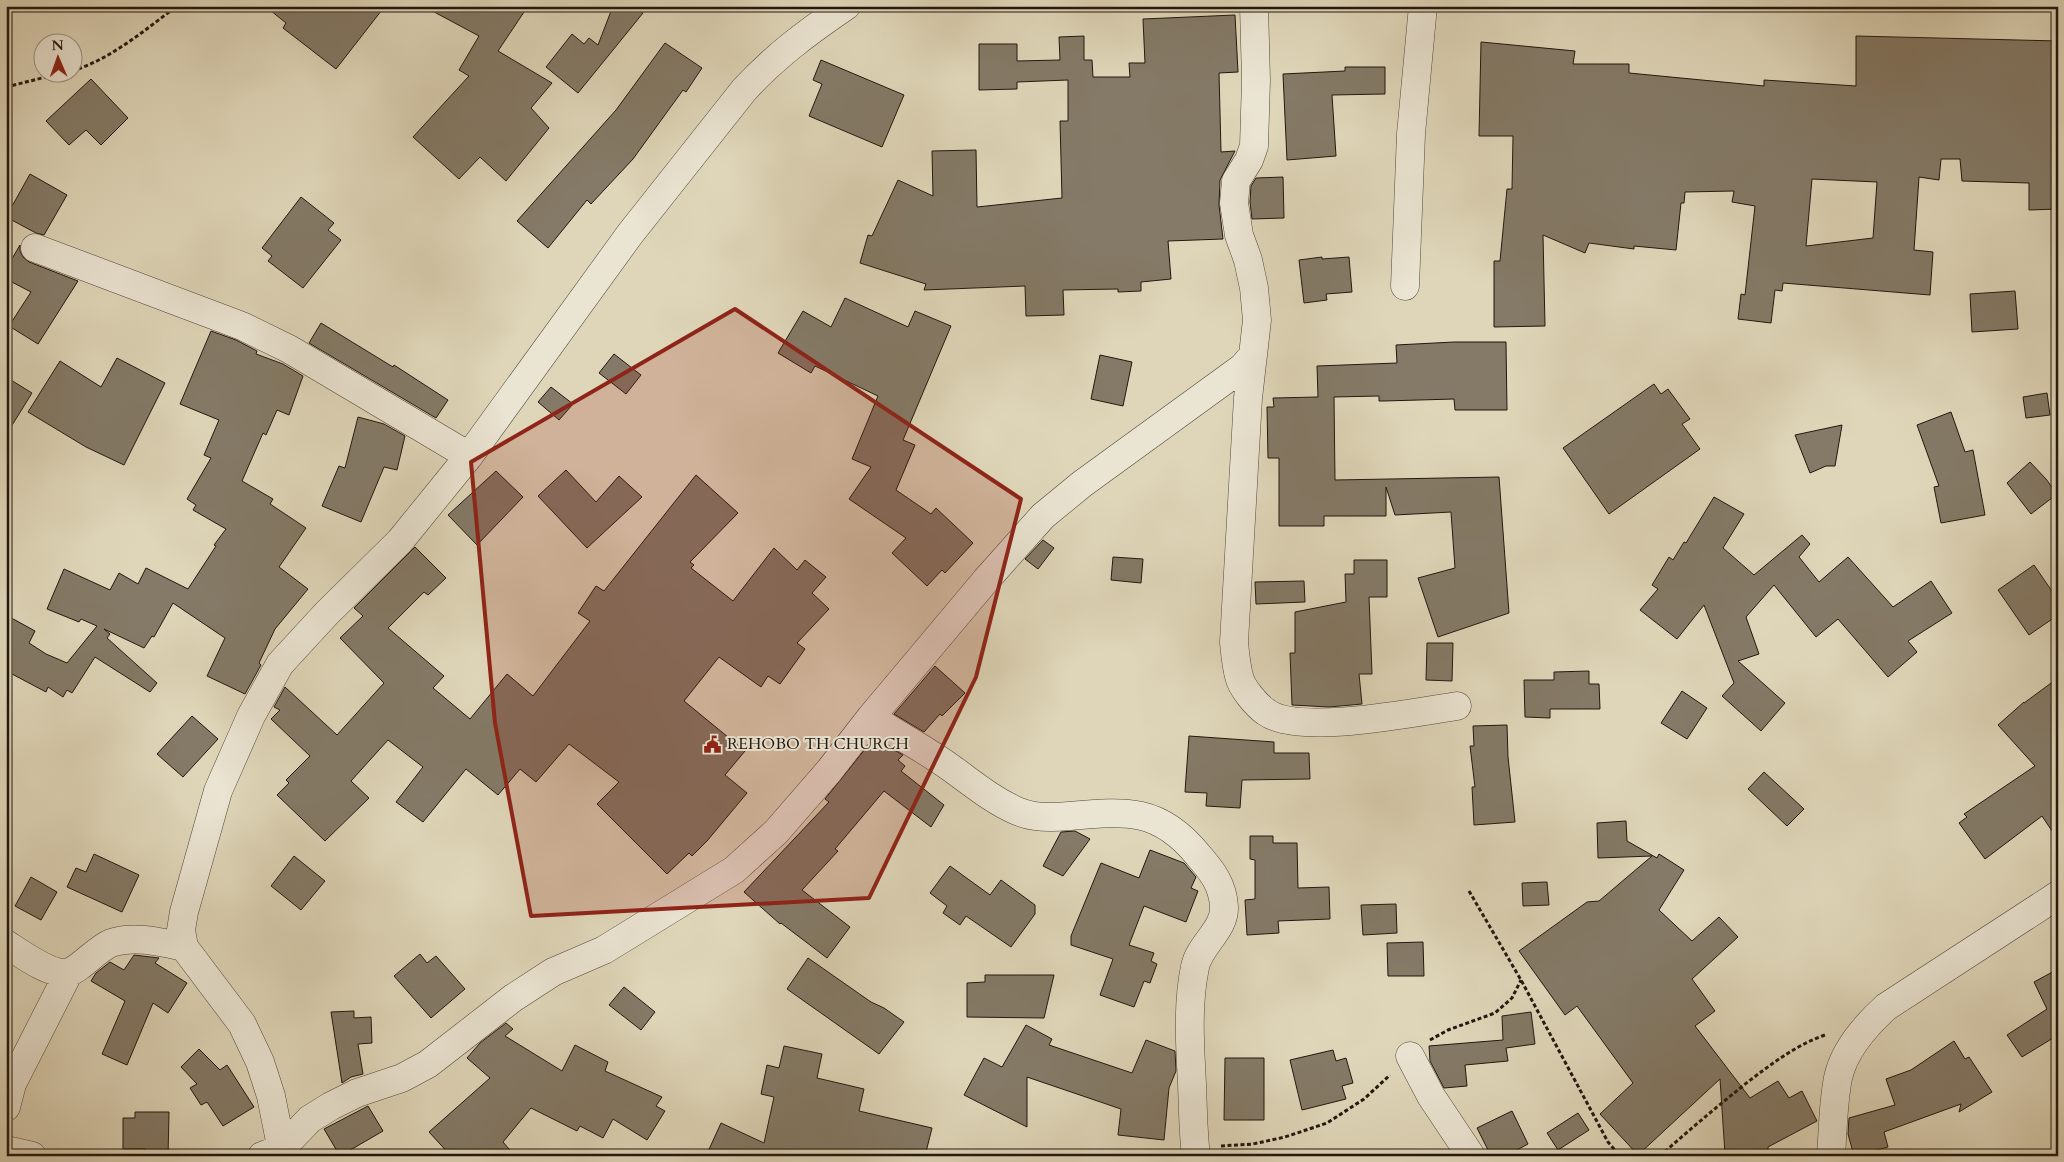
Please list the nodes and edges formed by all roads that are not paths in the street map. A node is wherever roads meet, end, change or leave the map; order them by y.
1 (846, 6) edge
2 (1254, 6) edge
3 (1423, 6) edge
4 (35, 248) dead end
5 (1405, 286) dead end
6 (1253, 355) junction
7 (469, 456) junction
8 (1457, 706) dead end
9 (871, 717) junction
10 (2058, 895) edge
11 (6, 944) edge
12 (184, 947) junction
13 (69, 972) junction
14 (1410, 1056) road end
15 (6, 1107) edge
16 (6, 1150) edge
17 (1196, 1152) edge
18 (276, 1153) edge
19 (32, 1156) edge
20 (1471, 1156) edge
21 (1831, 1156) edge

1 - 7 street
2 - 6 street
3 - 5 street
4 - 7 street
6 - 8 street
6 - 9 street
7 - 12 street
9 - 17 street
9 - 18 street
10 - 21 street
11 - 13 street
12 - 13 street
12 - 18 street
13 - 15 street
14 - 20 street
16 - 19 street

